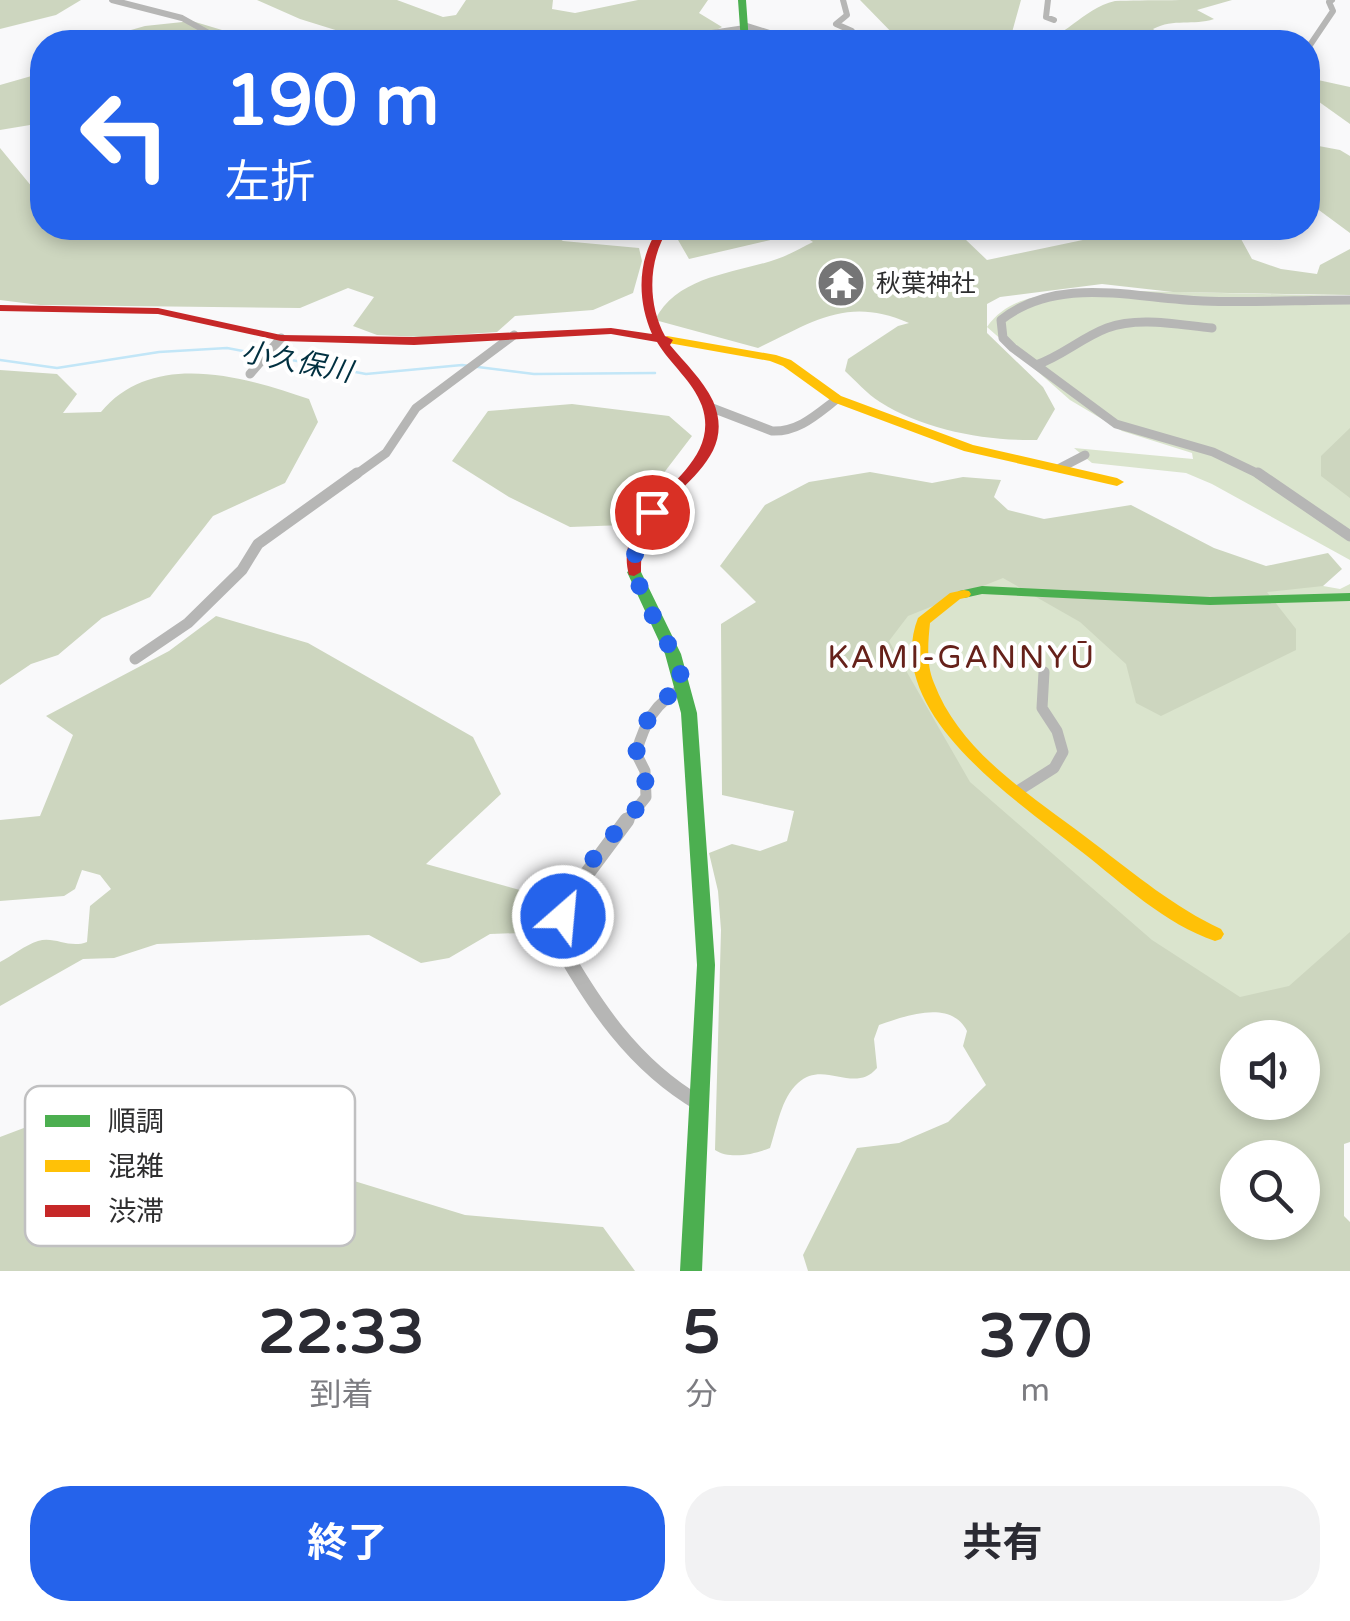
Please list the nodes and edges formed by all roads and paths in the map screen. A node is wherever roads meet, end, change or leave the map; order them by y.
1 (112, 0) edge
2 (742, 0) edge
3 (843, 0) edge
4 (1048, 0) edge
5 (1332, 0) edge
6 (1054, 20) dead end
7 (203, 30) edge
8 (745, 30) edge
9 (850, 30) edge
10 (1320, 30) edge
11 (657, 240) edge
12 (1350, 300) edge
13 (0, 308) edge
14 (1212, 328) dead end
15 (514, 335) junction
16 (653, 335) junction
17 (272, 348) junction
18 (1036, 365) junction
19 (250, 374) dead end
20 (837, 399) junction
21 (706, 406) junction
22 (1085, 455) dead end
23 (1060, 468) junction
24 (1117, 482) dead end
25 (1350, 536) edge
26 (1350, 597) edge
27 (135, 659) dead end
28 (1044, 672) dead end
29 (684, 688) junction
30 (1016, 792) junction
31 (1215, 934) dead end
32 (700, 1104) junction
33 (691, 1271) edge

1 - 7 street
2 - 8 street
3 - 9 street
4 - 6 street
5 - 10 street
11 - 16 street
12 - 18 street
13 - 17 street
14 - 18 street
15 - 16 street
15 - 17 street
15 - 27 street
16 - 20 street
16 - 21 street
17 - 19 street
18 - 25 street
20 - 21 street
20 - 23 street
21 - 29 street
22 - 23 street
23 - 24 street
26 - 30 street
28 - 30 street
29 - 32 street
29 - 32 street
30 - 31 street
32 - 33 street

